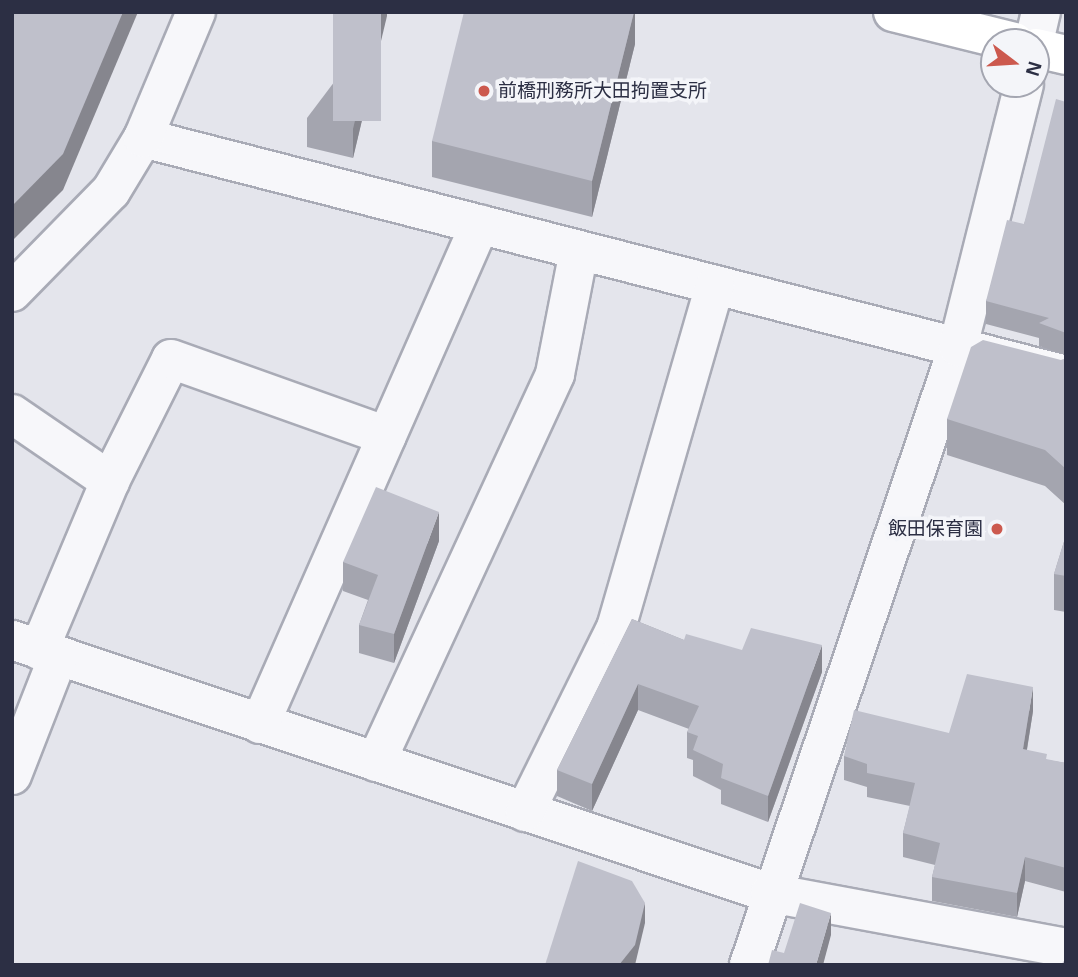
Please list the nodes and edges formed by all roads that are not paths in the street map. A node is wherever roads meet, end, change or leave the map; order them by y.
1 (196, 12) edge
2 (893, 12) edge
3 (980, 34) edge
4 (1020, 98) edge
5 (143, 138) junction
6 (480, 224) junction
7 (579, 250) junction
8 (715, 285) junction
9 (12, 292) edge
10 (958, 347) junction
11 (1066, 375) edge
12 (12, 414) edge
13 (387, 436) junction
14 (110, 481) junction
15 (37, 649) edge
16 (260, 724) junction
17 (376, 762) junction
18 (12, 775) edge
19 (525, 812) junction
20 (770, 893) junction
21 (1066, 948) edge
22 (749, 965) edge

1 - 5 street
2 - 3 highway
4 - 10 street
5 - 6 street
5 - 9 street
6 - 7 street
6 - 13 street
7 - 8 street
7 - 17 street
8 - 10 street
8 - 19 street
10 - 11 street
10 - 20 street
12 - 14 street
13 - 14 street
13 - 16 street
14 - 15 street
15 - 16 street
15 - 18 street
16 - 17 street
17 - 19 street
19 - 20 street
20 - 21 street
20 - 22 street

